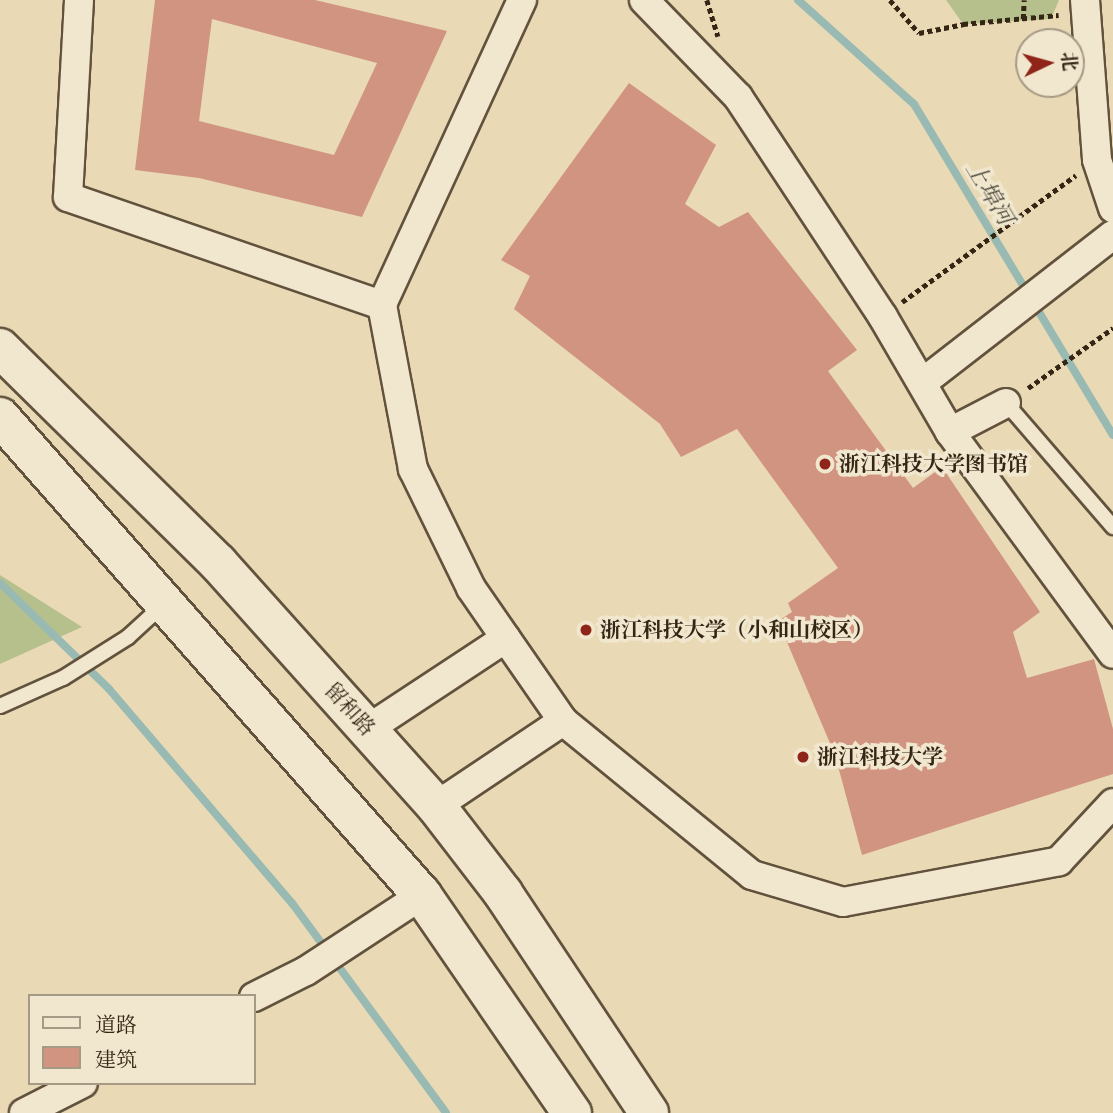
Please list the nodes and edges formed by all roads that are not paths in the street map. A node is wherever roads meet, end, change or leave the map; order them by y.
1 (79, 0) edge
2 (522, 0) edge
3 (643, 0) edge
4 (1084, 7) edge
5 (1113, 208) edge
6 (1113, 235) edge
7 (382, 306) junction
8 (0, 348) edge
9 (922, 383) junction
10 (1006, 403) joint
11 (0, 417) edge
12 (950, 432) junction
13 (1113, 527) edge
14 (165, 604) junction
15 (506, 638) junction
16 (1113, 654) edge
17 (0, 706) edge
18 (562, 721) junction
19 (368, 729) junction
20 (1113, 803) edge
21 (436, 806) junction
22 (422, 895) junction
23 (256, 996) edge
24 (79, 1085) edge
25 (24, 1113) edge
26 (572, 1113) edge
27 (649, 1113) edge

1 - 7 street
2 - 7 street
3 - 9 street
4 - 5 street
6 - 9 street
7 - 15 street
8 - 19 main road, 留和路
9 - 12 street
10 - 12 street
10 - 13 lane
11 - 14 main road
12 - 16 street
14 - 17 lane
14 - 22 main road
15 - 18 street
15 - 19 street
18 - 20 street
18 - 21 street
19 - 21 main road, 留和路
21 - 27 main road, 留和路
22 - 23 street
22 - 26 main road
24 - 25 street

